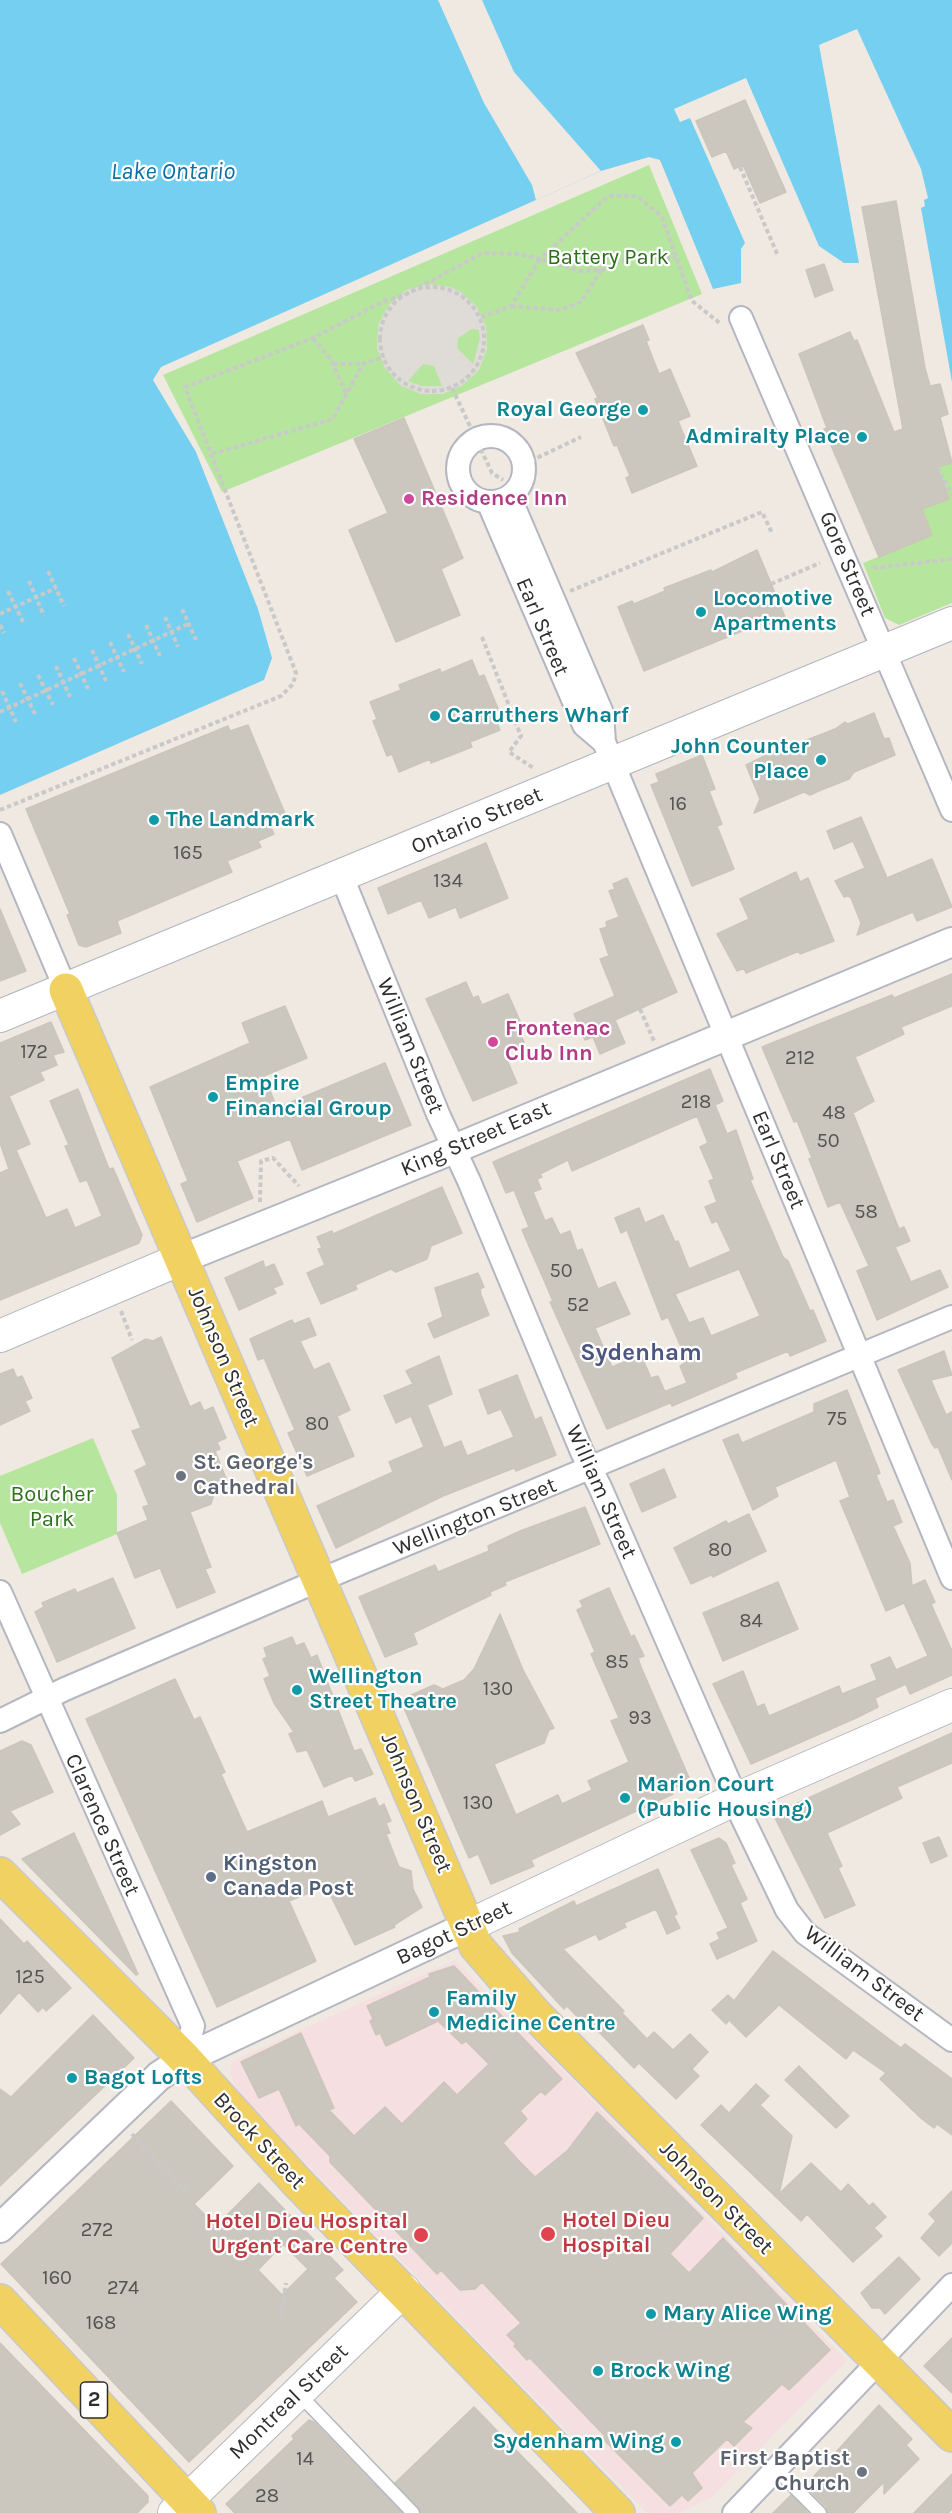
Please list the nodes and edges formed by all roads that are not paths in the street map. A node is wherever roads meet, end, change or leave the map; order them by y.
1 (731, 321) road end
2 (499, 501) junction
3 (952, 622) edge
4 (884, 651) junction
5 (608, 753) junction
6 (952, 810) edge
7 (0, 834) edge
8 (342, 877) junction
9 (952, 942) edge
10 (66, 990) junction
11 (0, 1016) edge
12 (726, 1036) junction
13 (454, 1149) junction
14 (181, 1259) junction
15 (952, 1317) edge
16 (0, 1335) edge
17 (859, 1355) junction
18 (591, 1469) junction
19 (952, 1578) edge
20 (320, 1581) junction
21 (0, 1592) edge
22 (45, 1699) junction
23 (952, 1705) edge
24 (0, 1721) edge
25 (736, 1799) junction
26 (0, 1874) edge
27 (468, 1926) junction
28 (952, 2040) edge
29 (185, 2060) junction
30 (0, 2228) edge
31 (952, 2285) edge
32 (404, 2290) junction
33 (0, 2301) edge
34 (878, 2361) junction
35 (298, 2393) junction
36 (952, 2435) edge
37 (776, 2469) junction
38 (187, 2509) edge
39 (413, 2513) edge
40 (618, 2513) edge
41 (734, 2513) edge
42 (820, 2513) edge

1 - 4 street, Gore Street
2 - 2 street
2 - 5 street, Earl Street
3 - 4 main road, Ontario Street
4 - 5 main road, Ontario Street
4 - 6 street, Gore Street
5 - 8 main road, Ontario Street
5 - 12 street, Earl Street
7 - 10 street, Johnson Street
8 - 10 main road, Ontario Street
8 - 13 street, William Street
9 - 12 street, King Street East
10 - 11 main road, Ontario Street
10 - 14 main road, Johnson Street
12 - 13 street, King Street East
12 - 17 street, Earl Street
13 - 14 street, King Street East
13 - 18 street, William Street
14 - 16 main road, King Street East
14 - 20 main road, Johnson Street
15 - 17 street, Wellington Street
17 - 18 street, Wellington Street
17 - 19 street, Earl Street
18 - 20 street, Wellington Street
18 - 25 street, William Street
20 - 22 street, Wellington Street
20 - 27 main road, Johnson Street
21 - 22 street, Clarence Street
22 - 24 street, Wellington Street
22 - 29 street, Clarence Street
23 - 25 main road, Bagot Street
25 - 27 main road, Bagot Street
25 - 28 street, William Street
26 - 29 main road, Brock Street
27 - 29 street, Bagot Street
27 - 34 main road, Johnson Street
29 - 30 street, Bagot Street
29 - 32 main road, Brock Street
31 - 34 street
32 - 35 main road, Montreal Street
32 - 40 main road, Brock Street
33 - 38 main road, 2
34 - 36 main road, Johnson Street
34 - 37 street
35 - 38 main road, Montreal Street
35 - 39 lane
37 - 41 street
37 - 42 lane

